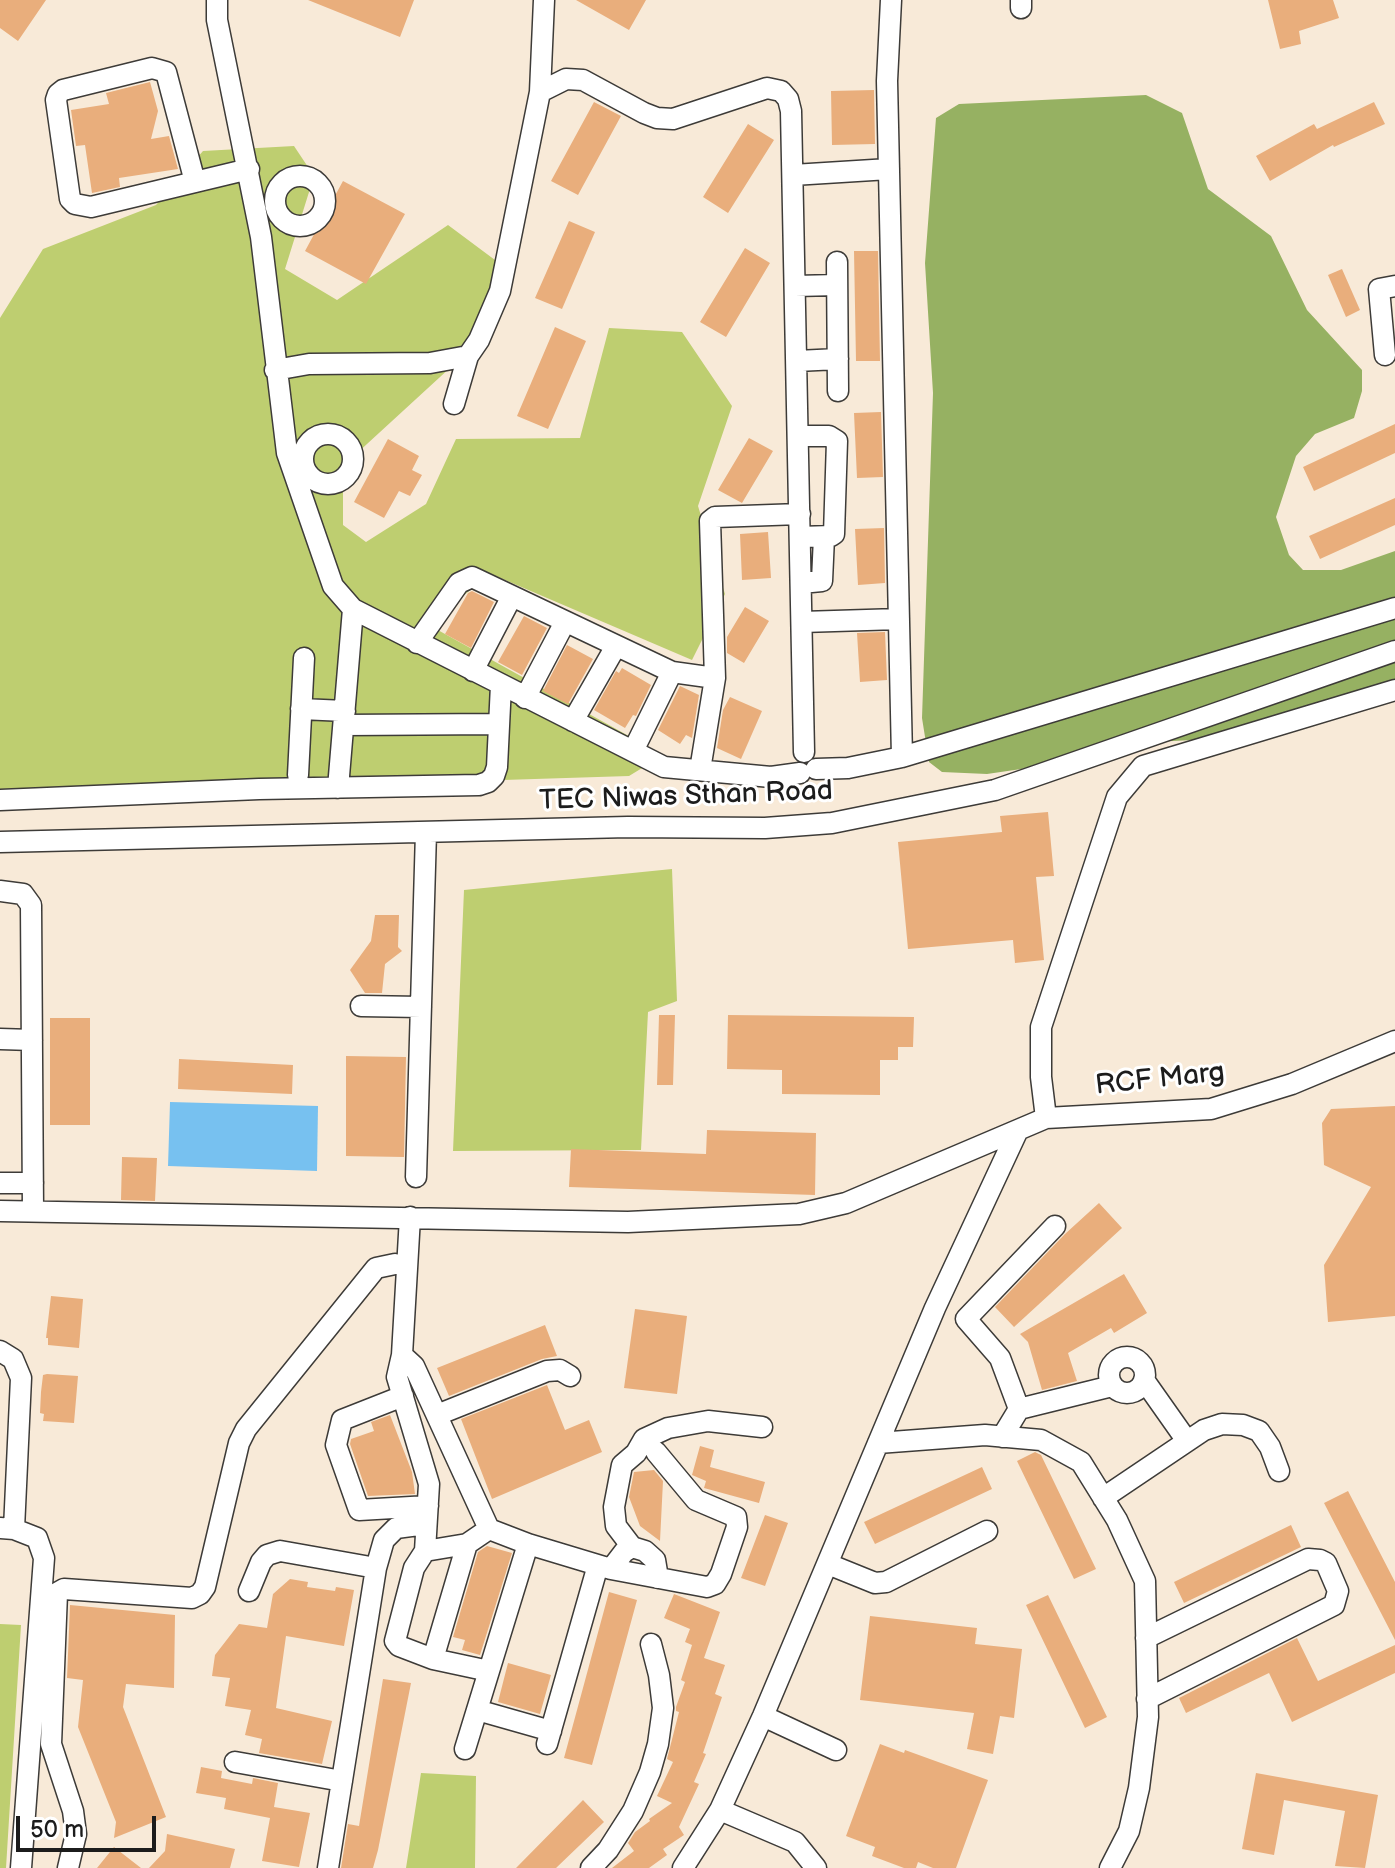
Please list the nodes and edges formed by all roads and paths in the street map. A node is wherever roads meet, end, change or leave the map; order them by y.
1 (217, 0) edge
2 (544, 0) edge
3 (891, 0) edge
4 (540, 92) junction
5 (889, 169) junction
6 (793, 175) junction
7 (250, 177) junction
8 (284, 181) junction
9 (195, 182) junction
10 (287, 223) junction
11 (261, 237) junction
12 (837, 262) dead end
13 (837, 285) junction
14 (795, 286) junction
15 (1395, 286) edge
16 (1385, 355) dead end
17 (468, 356) junction
18 (838, 359) junction
19 (797, 361) junction
20 (275, 370) junction
21 (838, 391) dead end
22 (454, 404) dead end
23 (798, 436) junction
24 (800, 514) junction
25 (800, 537) junction
26 (824, 537) junction
27 (801, 583) junction
28 (512, 596) junction
29 (1395, 608) edge
30 (353, 609) junction
31 (899, 619) junction
32 (565, 622) junction
33 (802, 622) junction
34 (417, 643) junction
35 (616, 646) junction
36 (1395, 651) edge
37 (304, 658) dead end
38 (473, 671) junction
39 (672, 672) junction
40 (715, 678) junction
41 (501, 685) junction
42 (1395, 690) edge
43 (525, 698) junction
44 (301, 709) junction
45 (344, 718) junction
46 (573, 721) junction
47 (499, 724) junction
48 (633, 751) junction
49 (902, 757) junction
50 (807, 765) junction
51 (700, 770) junction
52 (298, 775) dead end
53 (338, 788) junction
54 (0, 800) edge
55 (426, 832) junction
56 (0, 842) edge
57 (0, 891) edge
58 (361, 1006) dead end
59 (421, 1007) junction
60 (0, 1039) edge
61 (32, 1040) junction
62 (1395, 1041) edge
63 (1046, 1118) junction
64 (1018, 1130) junction
65 (416, 1177) dead end
66 (0, 1183) edge
67 (33, 1183) junction
68 (0, 1211) edge
69 (33, 1211) junction
70 (410, 1217) junction
71 (1055, 1226) dead end
72 (395, 1264) dead end
73 (935, 1308) junction
74 (966, 1319) junction
75 (0, 1351) edge
76 (402, 1355) junction
77 (570, 1376) dead end
78 (1144, 1380) junction
79 (1112, 1386) junction
80 (403, 1396) junction
81 (1019, 1409) junction
82 (437, 1415) junction
83 (762, 1427) dead end
84 (1002, 1437) junction
85 (1187, 1441) junction
86 (878, 1443) junction
87 (650, 1446) junction
88 (1279, 1471) dead end
89 (1103, 1498) junction
90 (427, 1515) junction
91 (7, 1529) edge
92 (489, 1529) junction
93 (987, 1531) dead end
94 (467, 1544) junction
95 (528, 1544) junction
96 (632, 1547) junction
97 (425, 1551) junction
98 (828, 1564) junction
99 (605, 1567) junction
100 (376, 1568) junction
101 (658, 1578) junction
102 (249, 1591) dead end
103 (1146, 1638) junction
104 (651, 1644) dead end
105 (433, 1659) junction
106 (489, 1671) junction
107 (1147, 1699) junction
108 (477, 1710) junction
109 (763, 1716) junction
110 (465, 1749) dead end
111 (836, 1750) dead end
112 (235, 1762) dead end
113 (342, 1781) junction
114 (720, 1810) junction
115 (21, 1868) edge
116 (68, 1868) edge
117 (328, 1868) edge
118 (591, 1868) edge
119 (683, 1868) edge
120 (816, 1868) edge
121 (1110, 1868) edge

1 - 7 street
2 - 4 street
3 - 5 street
4 - 6 street
4 - 17 street
5 - 6 street
5 - 31 street
6 - 14 street
7 - 8 street
7 - 9 street
7 - 11 street
8 - 10 street
8 - 10 street
9 - 9 street
10 - 11 street
11 - 20 street
12 - 13 street
13 - 14 street
13 - 18 street
14 - 19 street
15 - 16 street
17 - 20 street
17 - 22 street
18 - 19 street
18 - 21 street
19 - 23 street
20 - 30 street
23 - 24 street
23 - 26 street
24 - 25 street
24 - 40 street
25 - 26 street
25 - 27 street
26 - 27 street
27 - 33 street
28 - 32 street
28 - 34 street
28 - 38 street
29 - 49 street
30 - 34 street
30 - 45 street
31 - 33 street
31 - 49 street
32 - 35 street
32 - 43 street
33 - 50 street
34 - 38 street
35 - 39 street
35 - 46 street
36 - 55 street, TEC Niwas Sthan Road
37 - 44 street
38 - 41 street
39 - 40 street
39 - 48 street
40 - 51 street
41 - 43 street
41 - 47 street
42 - 63 street
43 - 46 street
44 - 45 street
44 - 52 street
45 - 47 street
45 - 53 street
46 - 48 street
47 - 53 street
48 - 51 street
49 - 50 street
50 - 51 street
53 - 54 street
55 - 56 street, TEC Niwas Sthan Road
55 - 59 street
57 - 61 street
58 - 59 street
59 - 65 street
60 - 61 street
61 - 67 street
62 - 63 street, RCF Marg
63 - 64 street, RCF Marg
64 - 70 street, RCF Marg
64 - 73 street
66 - 67 street
67 - 69 street
68 - 69 street, RCF Marg
69 - 70 street, RCF Marg
70 - 76 street
71 - 74 street
72 - 116 street
73 - 74 street
73 - 86 street
74 - 81 street
75 - 91 street
76 - 80 street
76 - 82 street
77 - 82 street
78 - 79 street
78 - 79 street
78 - 85 street
79 - 81 street
80 - 90 street
80 - 90 street
81 - 84 street
82 - 92 street
83 - 87 street
84 - 86 street
84 - 89 street
85 - 88 street
85 - 89 street
86 - 98 street
87 - 96 street
87 - 101 street
89 - 103 street
90 - 97 street
90 - 100 street
91 - 115 street
92 - 94 street
92 - 95 street
93 - 98 street
94 - 97 street
94 - 105 street
95 - 99 street
95 - 106 street
96 - 99 street
96 - 101 street
97 - 105 street
98 - 109 street
99 - 101 street
99 - 108 street
100 - 102 street
100 - 113 street
103 - 107 street
103 - 107 street
104 - 118 street
105 - 106 street
106 - 108 street
107 - 121 street
108 - 110 street
109 - 111 street
109 - 114 street
112 - 113 street
113 - 117 street
114 - 119 street
114 - 120 street

